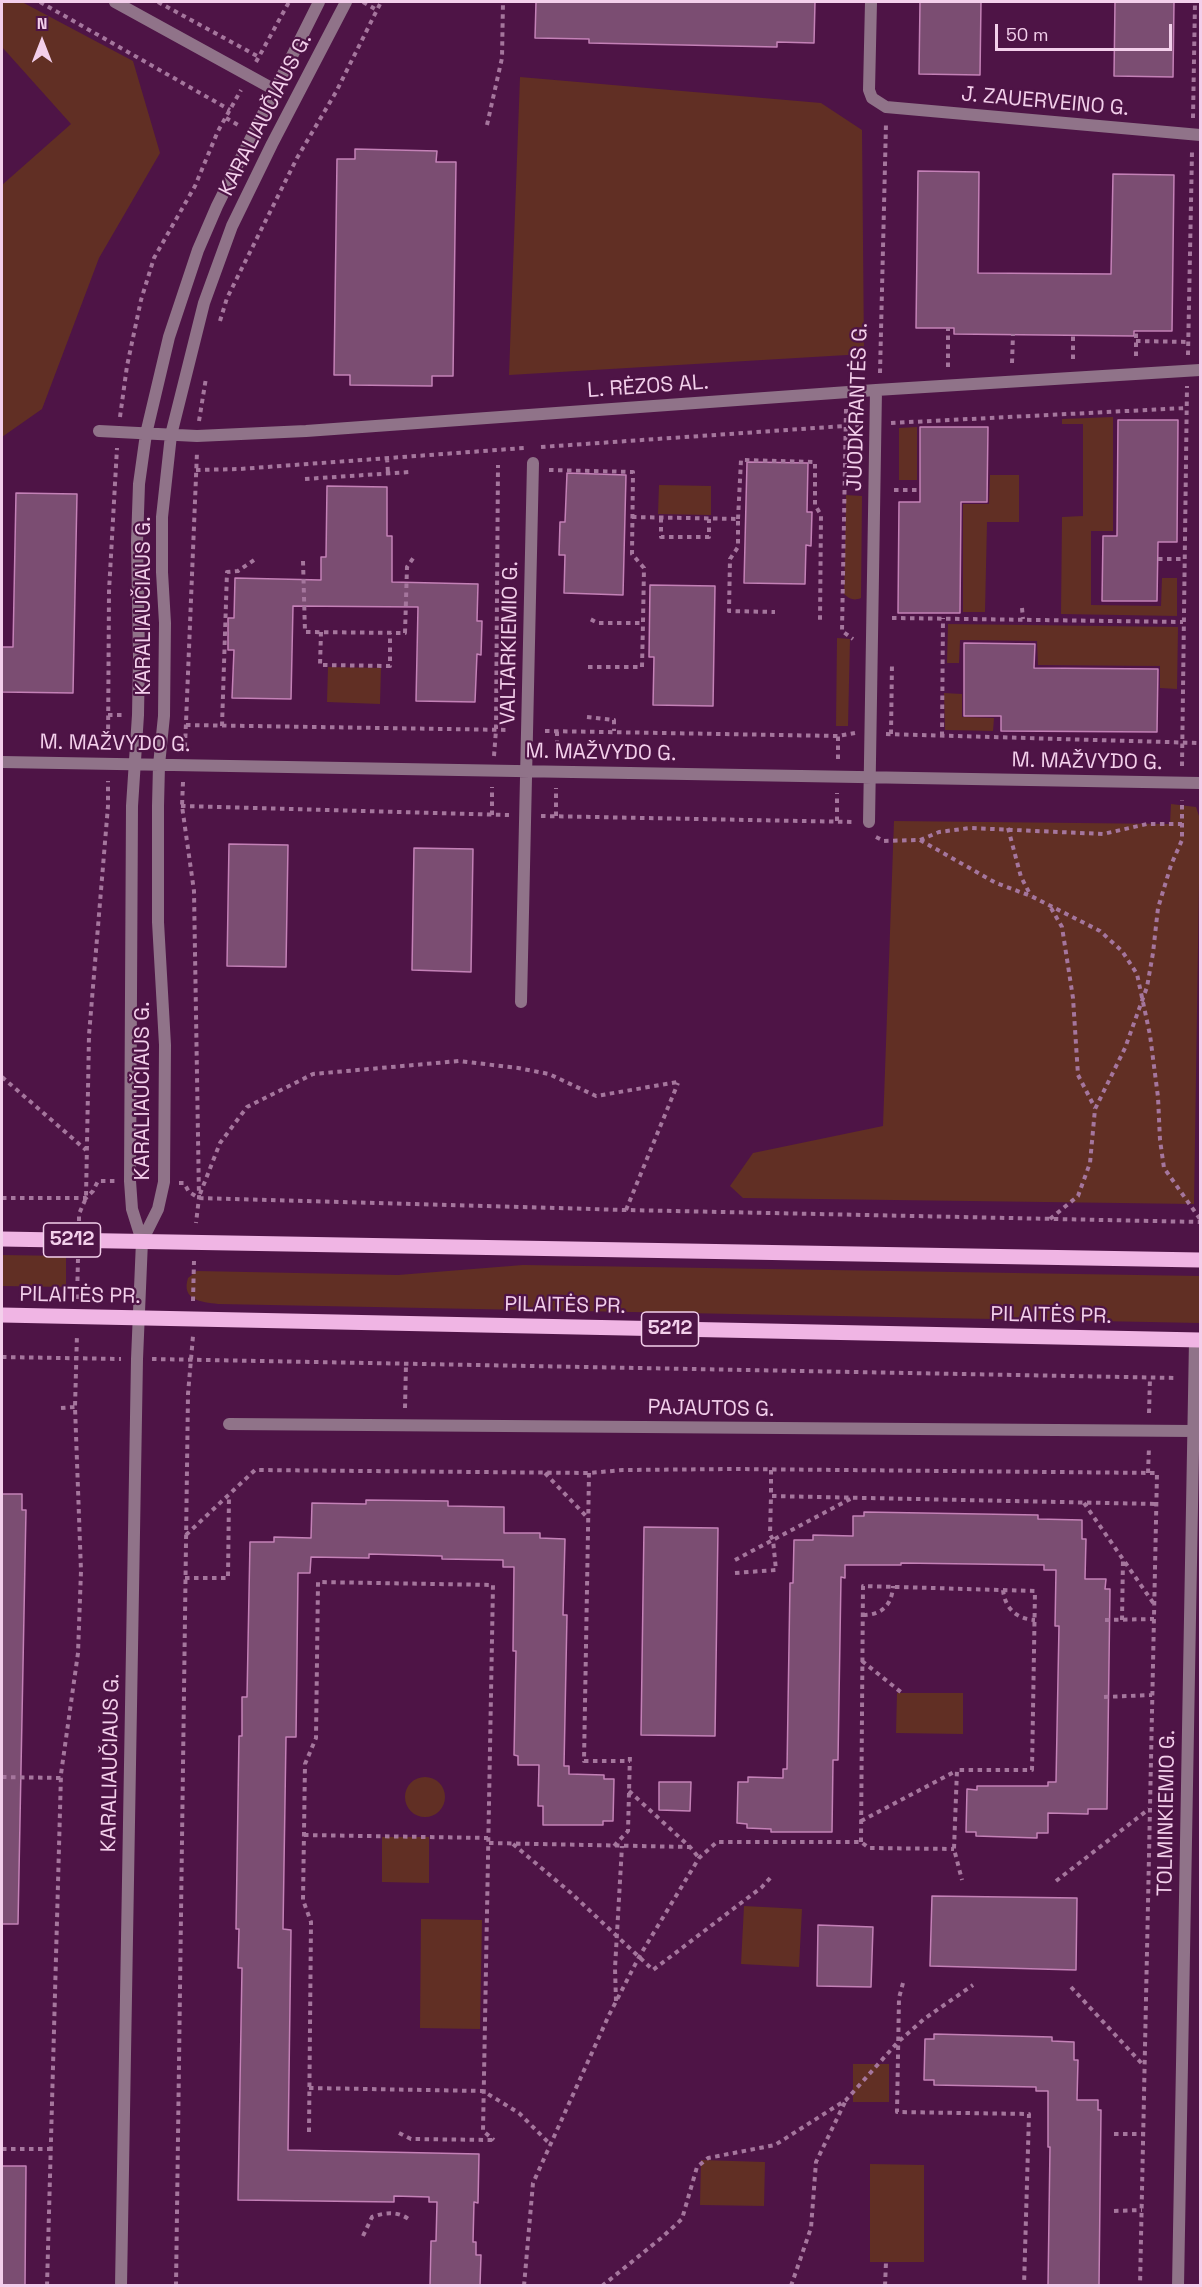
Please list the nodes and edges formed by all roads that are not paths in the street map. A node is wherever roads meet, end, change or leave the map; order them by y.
1 (116, 2) edge
2 (319, 2) edge
3 (346, 2) edge
4 (871, 2) edge
5 (275, 90) junction
6 (1200, 135) edge
7 (1200, 370) edge
8 (876, 390) junction
9 (99, 431) dead end
10 (146, 434) junction
11 (171, 435) junction
12 (533, 467) road end
13 (2, 762) edge
14 (134, 764) junction
15 (159, 765) junction
16 (527, 771) junction
17 (870, 778) junction
18 (1200, 783) edge
19 (869, 822) road end
20 (521, 1002) dead end
21 (2, 1239) edge
22 (142, 1241) junction
23 (1200, 1260) edge
24 (2, 1315) edge
25 (139, 1318) junction
26 (1198, 1340) edge
27 (229, 1424) dead end
28 (1193, 1431) junction
29 (121, 2286) edge
30 (1178, 2286) edge

1 - 5 street
2 - 5 street, KARALIAUČIAUS G.
3 - 11 street, KARALIAUČIAUS G.
4 - 6 street, J. ZAUERVEINO G.
5 - 10 street, KARALIAUČIAUS G.
7 - 8 street, L. RĖZOS AL.
8 - 11 street, L. RĖZOS AL.
8 - 17 street, JUODKRANTĖS G.
9 - 10 street, L. RĖZOS AL.
10 - 11 street, L. RĖZOS AL.
10 - 14 street, KARALIAUČIAUS G.
11 - 15 street, KARALIAUČIAUS G.
12 - 16 street, VALTARKIEMIO G.
13 - 14 street, M. MAŽVYDO G.
14 - 15 street, M. MAŽVYDO G.
14 - 22 street, KARALIAUČIAUS G.
15 - 16 street, M. MAŽVYDO G.
15 - 22 street, KARALIAUČIAUS G.
16 - 17 street, M. MAŽVYDO G.
16 - 20 street, VALTARKIEMIO G.
17 - 18 street, M. MAŽVYDO G.
17 - 19 street, JUODKRANTĖS G.
21 - 22 main road, 5212
22 - 23 main road, 5212
22 - 25 street, KARALIAUČIAUS G.
24 - 25 main road, PILAITĖS PR. / 5212
25 - 26 main road, PILAITĖS PR. / 5212
25 - 29 street, KARALIAUČIAUS G.
26 - 28 street, TOLMINKIEMIO G.
27 - 28 street, PAJAUTOS G.
28 - 30 street, TOLMINKIEMIO G.

